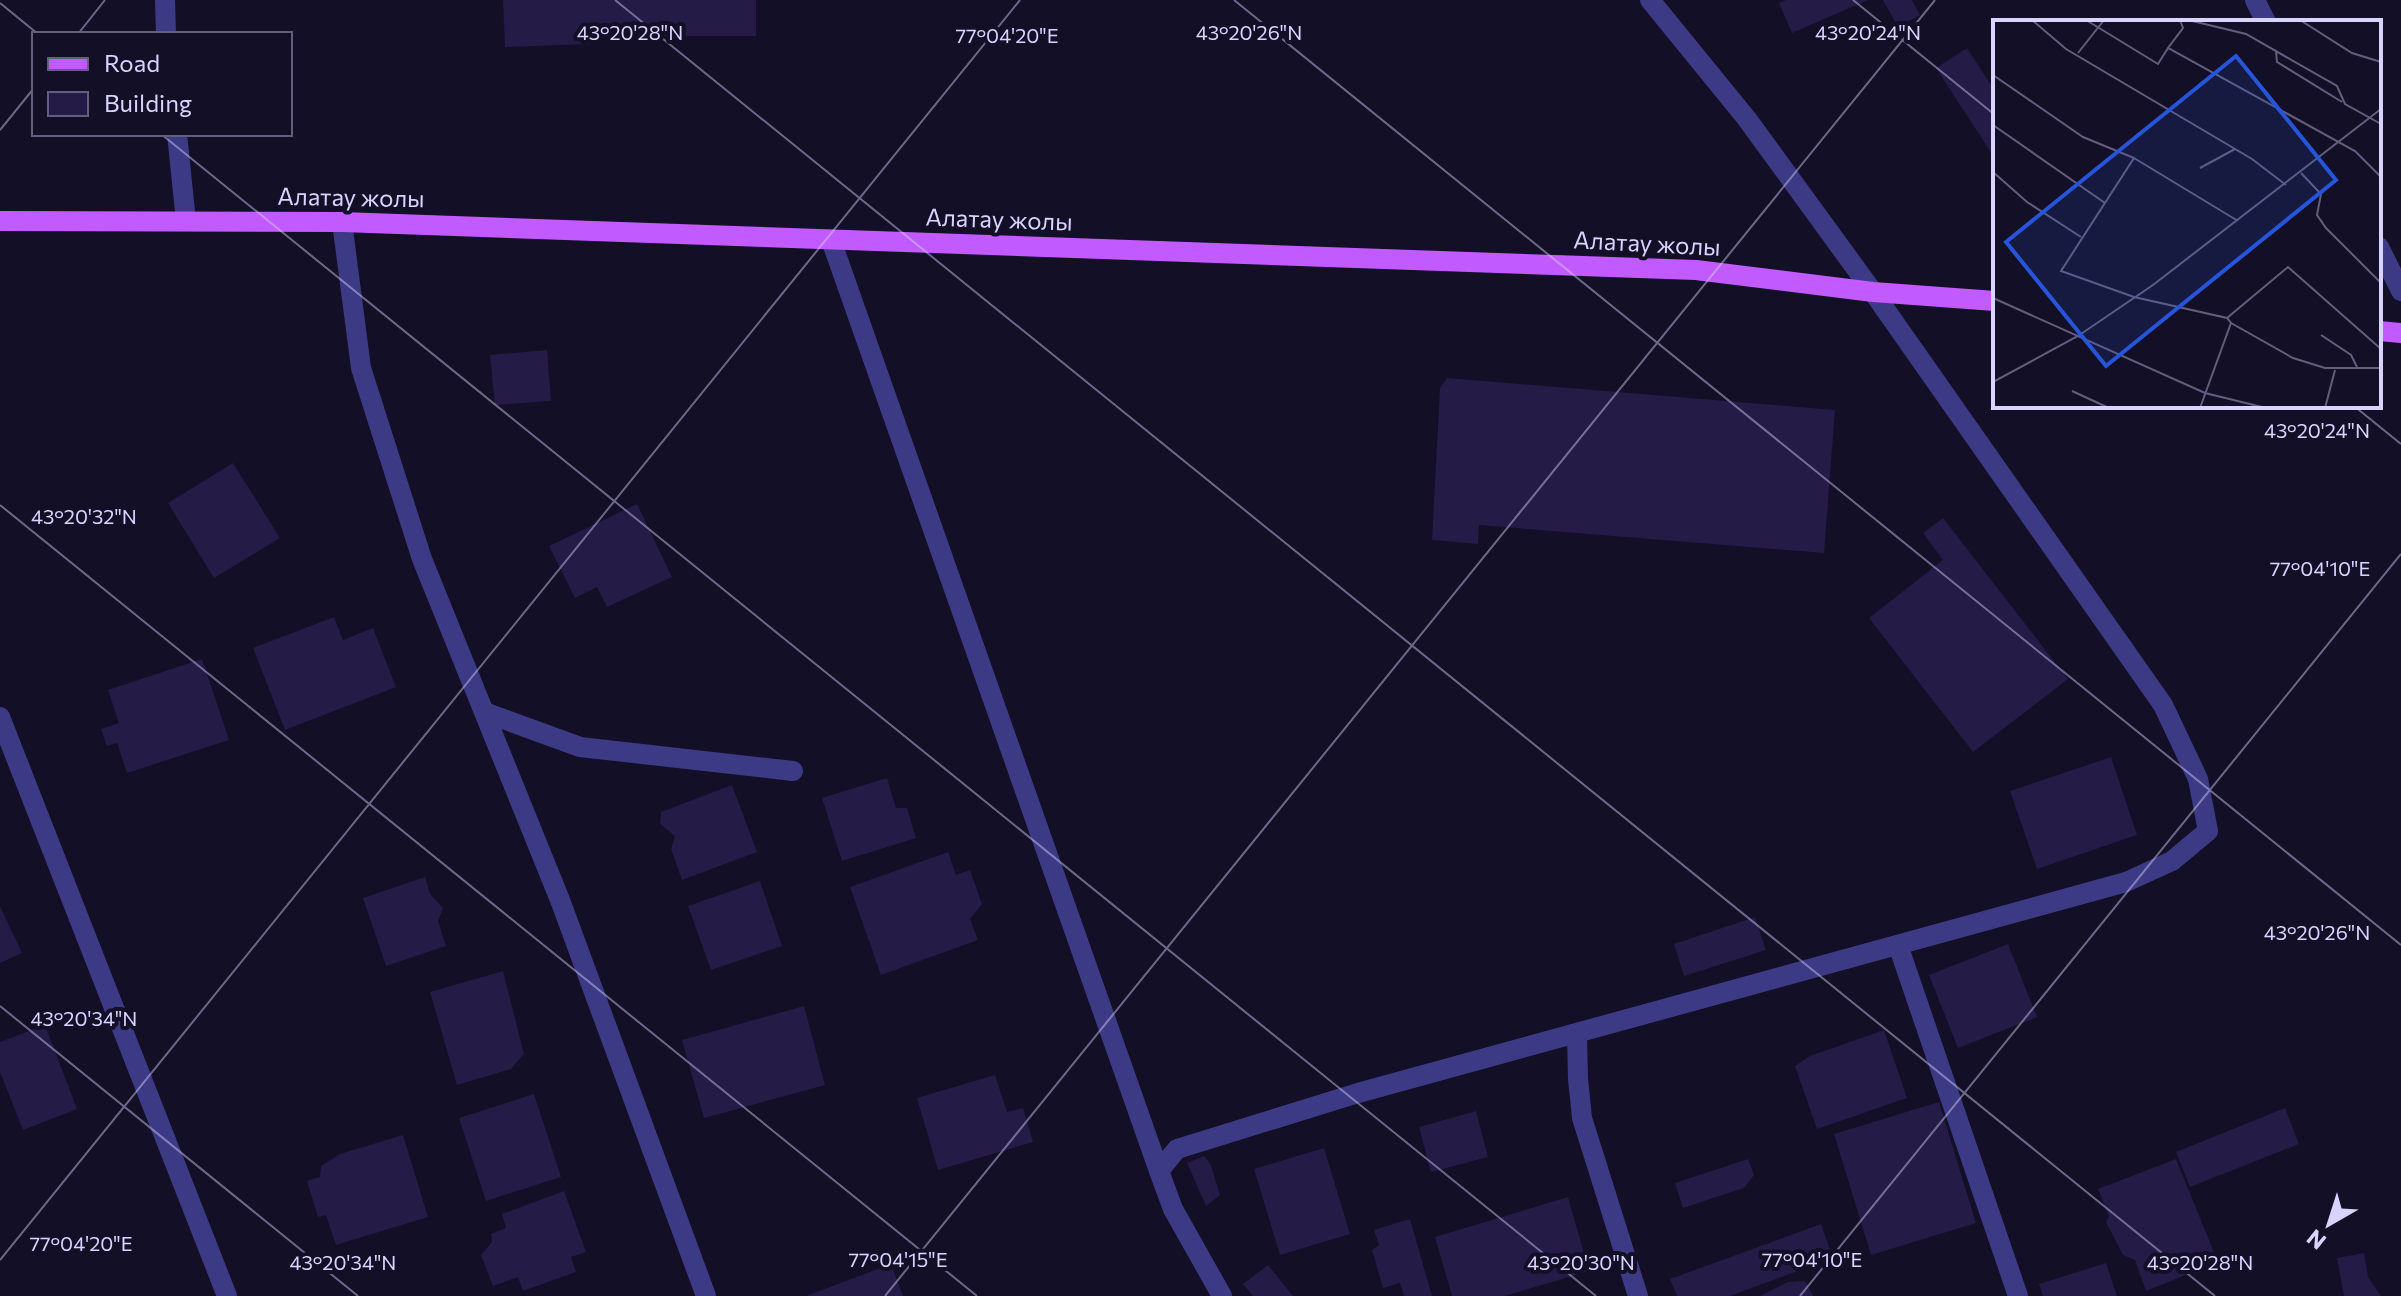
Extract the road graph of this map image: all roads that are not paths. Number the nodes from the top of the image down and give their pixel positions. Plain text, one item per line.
1 (165, 0) edge
2 (1650, 0) edge
3 (2255, 0) edge
4 (2265, 20) edge
5 (166, 32) edge
6 (177, 136) edge
7 (0, 221) edge
8 (186, 221) junction
9 (342, 222) junction
10 (831, 240) junction
11 (2381, 251) edge
12 (2401, 291) edge
13 (1873, 292) junction
14 (1993, 301) edge
15 (2381, 331) edge
16 (2401, 333) edge
17 (484, 712) junction
18 (0, 717) edge
19 (793, 771) dead end
20 (1898, 945) junction
21 (1577, 1034) junction
22 (1159, 1171) junction
23 (227, 1296) edge
24 (706, 1296) edge
25 (1222, 1296) edge
26 (1638, 1296) edge
27 (2018, 1296) edge

1 - 5 street
2 - 13 street
3 - 4 street
6 - 8 street
7 - 8 main road, Алатау жолы
8 - 9 main road, Алатау жолы
9 - 10 main road, Алатау жолы
9 - 17 street
10 - 13 main road, Алатау жолы
10 - 22 street
11 - 12 street
13 - 14 main road, Алатау жолы
13 - 20 street
15 - 16 main road
17 - 19 street
17 - 24 street
18 - 23 street
20 - 21 street
20 - 27 street
21 - 22 street
21 - 26 street
22 - 25 street

